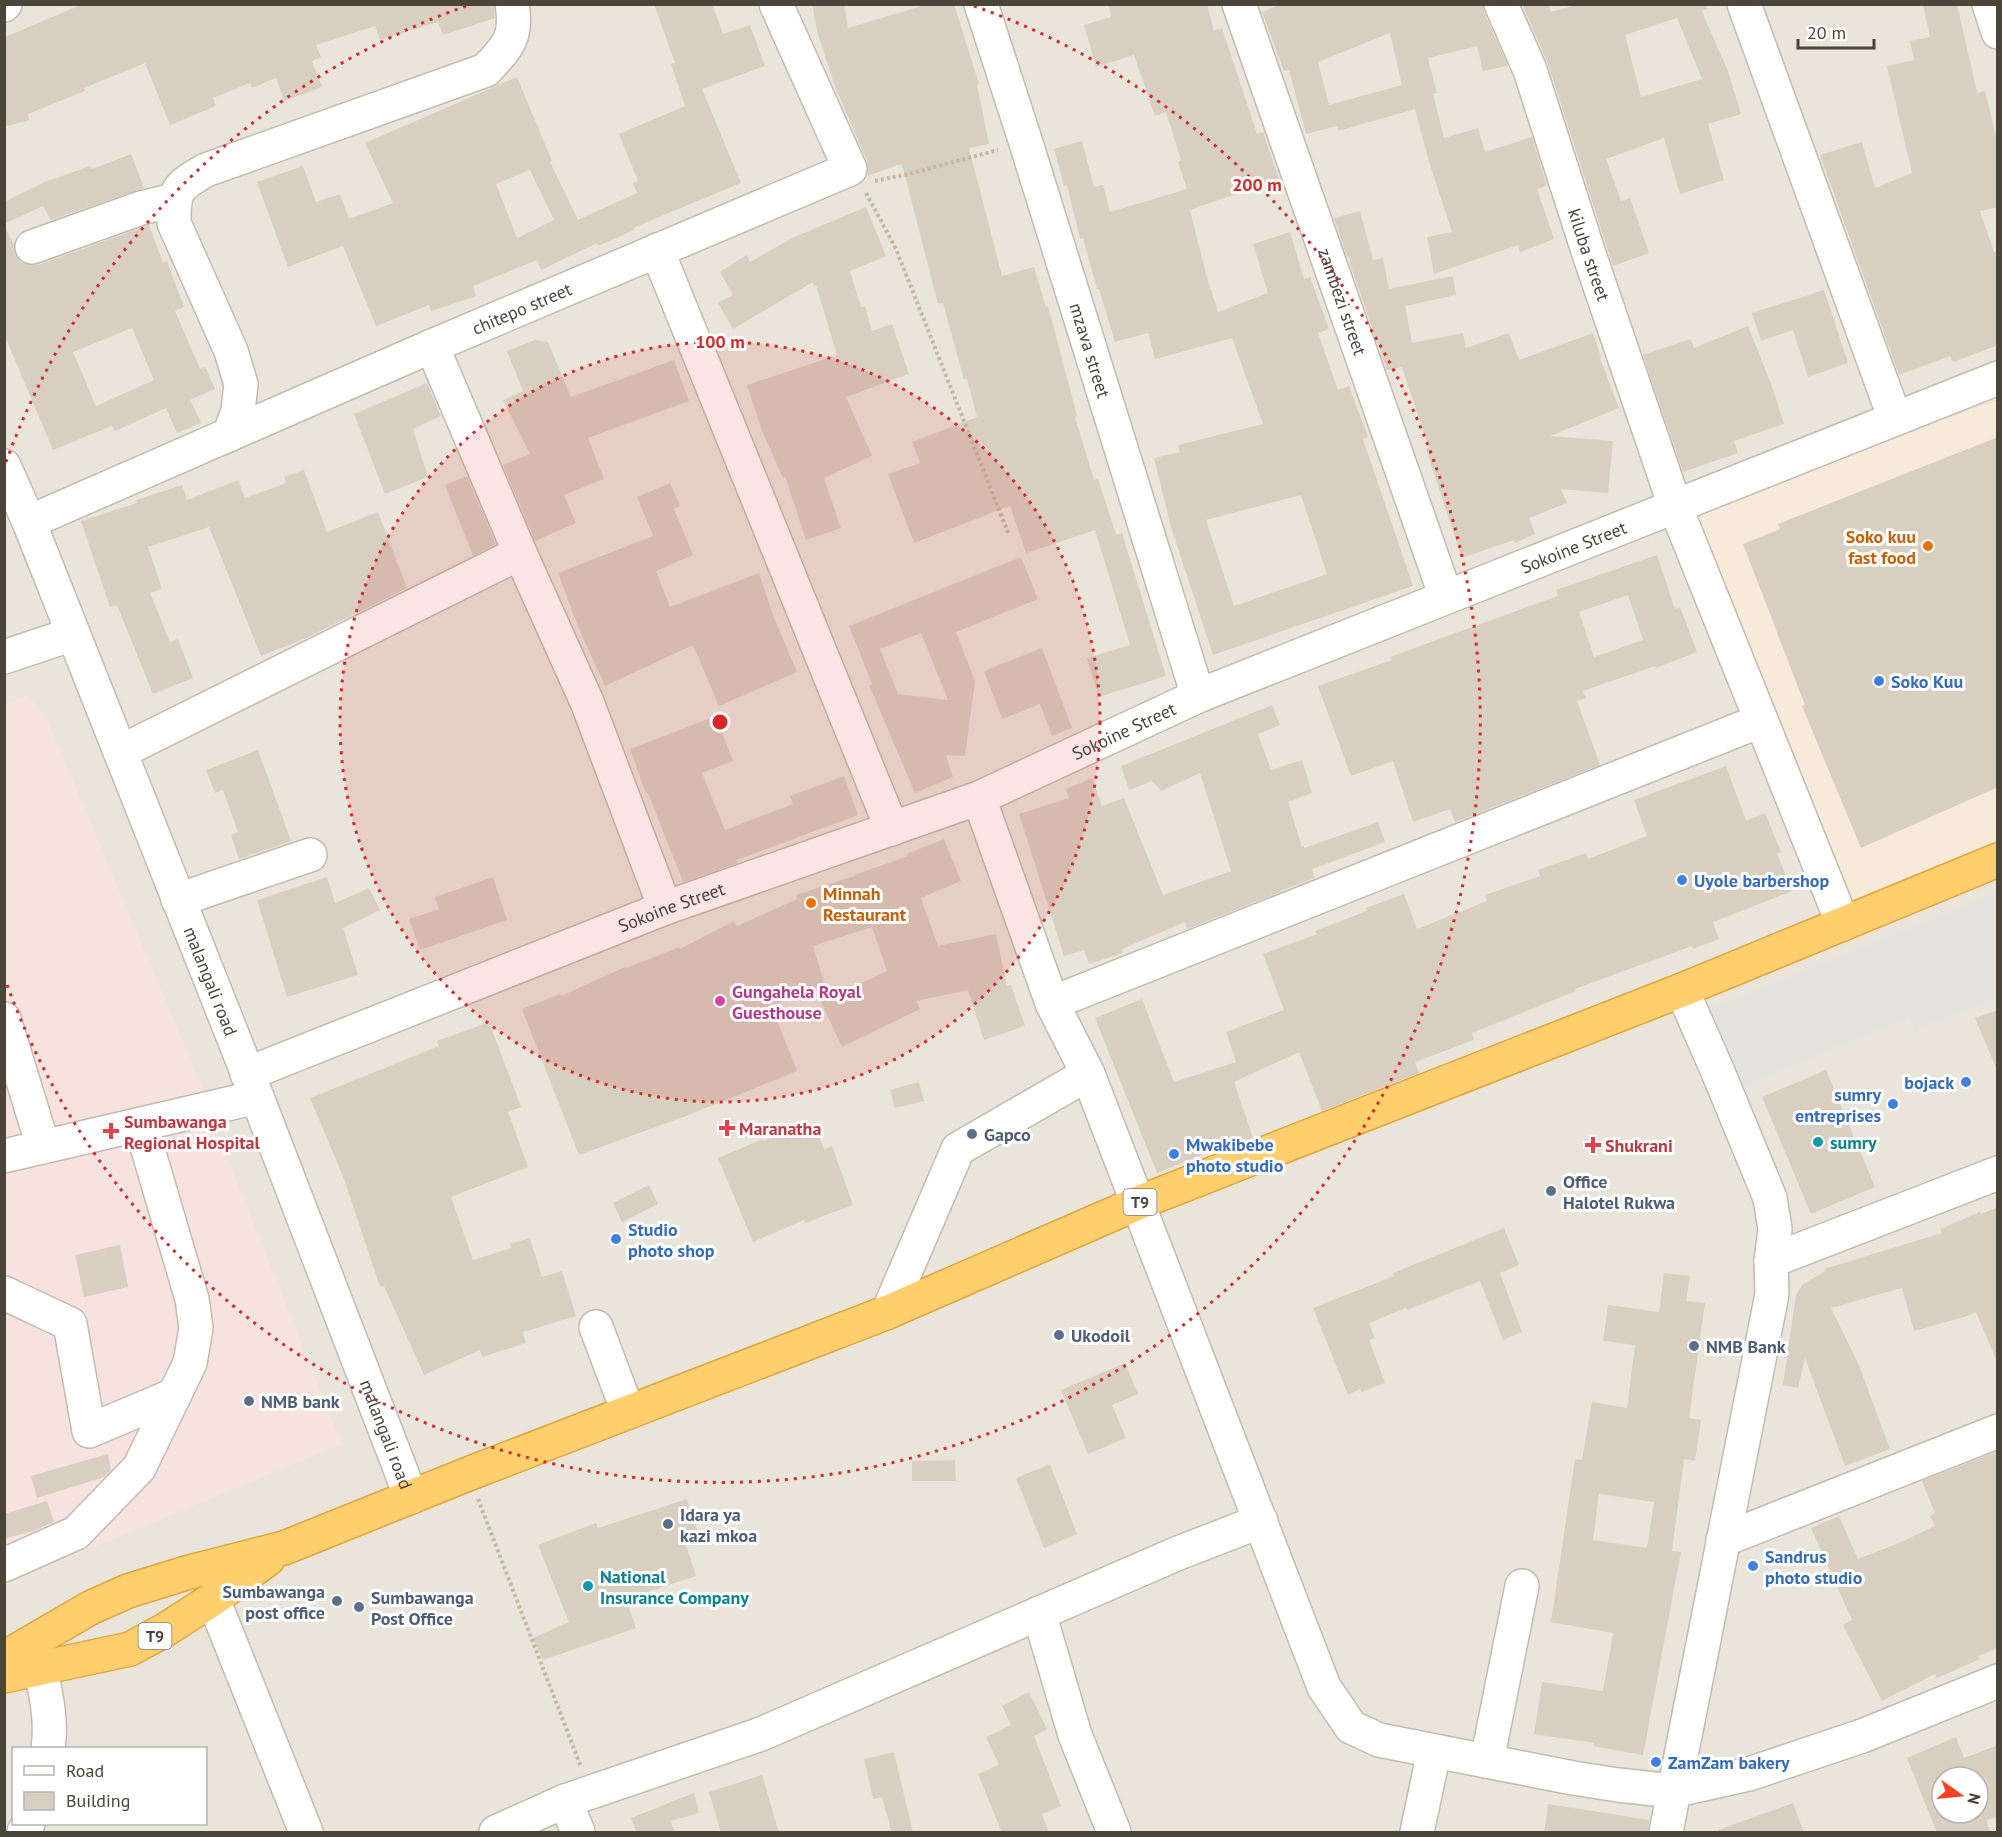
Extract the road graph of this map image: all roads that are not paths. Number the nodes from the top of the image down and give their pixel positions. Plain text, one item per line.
1 (512, 4) edge
2 (776, 4) edge
3 (981, 4) edge
4 (1239, 4) edge
5 (1501, 4) edge
6 (1744, 4) edge
7 (1989, 4) edge
8 (1998, 32) edge
9 (174, 200) junction
10 (32, 247) dead end
11 (657, 250) junction
12 (432, 346) junction
13 (1998, 378) edge
14 (1895, 418) junction
15 (229, 435) junction
16 (4, 466) edge
17 (1676, 506) junction
18 (28, 522) junction
19 (520, 552) junction
20 (1446, 597) junction
21 (73, 634) junction
22 (4, 657) edge
23 (1198, 696) junction
24 (1760, 721) junction
25 (120, 753) junction
26 (979, 798) junction
27 (892, 829) junction
28 (309, 855) dead end
29 (1998, 860) edge
30 (178, 900) junction
31 (665, 908) junction
32 (1843, 924) junction
33 (1682, 990) junction
34 (1052, 1003) junction
35 (4, 1019) edge
36 (1088, 1074) junction
37 (252, 1086) junction
38 (141, 1126) junction
39 (43, 1146) junction
40 (4, 1156) edge
41 (1998, 1173) edge
42 (1138, 1203) junction
43 (1771, 1261) junction
44 (4, 1293) edge
45 (888, 1312) junction
46 (596, 1327) dead end
47 (174, 1395) junction
48 (628, 1412) junction
49 (1998, 1431) edge
50 (411, 1497) junction
51 (1262, 1521) junction
52 (1723, 1540) junction
53 (284, 1548) junction
54 (4, 1565) edge
55 (143, 1586) junction
56 (1522, 1586) dead end
57 (213, 1599) junction
58 (98, 1604) junction
59 (1038, 1613) junction
60 (165, 1630) junction
61 (120, 1651) junction
62 (4, 1658) edge
63 (40, 1669) junction
64 (4, 1676) edge
65 (1998, 1681) edge
66 (48, 1747) edge
67 (1434, 1752) junction
68 (1487, 1761) junction
69 (1673, 1791) junction
70 (578, 1797) junction
71 (306, 1833) edge
72 (496, 1833) edge
73 (578, 1833) edge
74 (1114, 1833) edge
75 (1417, 1833) edge
76 (1666, 1833) edge

1 - 9 street
2 - 11 street, chitepo street
3 - 23 street, mzava street
4 - 20 street, zambezi street
5 - 17 street, kiluba street
6 - 14 street
7 - 8 street
9 - 10 street
9 - 15 street
11 - 12 street, chitepo street
11 - 27 street
12 - 15 street, chitepo street
12 - 19 street
13 - 14 street, Sokoine Street
14 - 17 street, Sokoine Street
15 - 18 street, chitepo street
16 - 18 street, malangali road
17 - 20 street, Sokoine Street
17 - 24 street, kiluba street
18 - 21 street, malangali road
19 - 25 street
19 - 31 street
20 - 23 street, Sokoine Street
21 - 22 street
21 - 25 street, malangali road
23 - 26 street, Sokoine Street
24 - 32 street, kiluba street
24 - 34 street
25 - 30 street, malangali road
26 - 27 street, Sokoine Street
26 - 34 street
27 - 31 street, Sokoine Street
28 - 30 street
29 - 32 highway, T9
30 - 37 street, malangali road
31 - 37 street, Sokoine Street
32 - 33 highway, T9
33 - 42 highway, T9
33 - 43 street
34 - 36 street
35 - 39 street
36 - 42 street
36 - 45 street
37 - 38 street, Sokoine Street
37 - 50 street, malangali road
38 - 39 street, Sokoine Street
38 - 47 street
39 - 40 street, Sokoine Street
41 - 43 street
42 - 45 highway, T9
42 - 51 street
43 - 52 street
44 - 47 street
45 - 48 highway, T9
46 - 48 street
47 - 54 street
48 - 50 highway, T9
49 - 52 street
50 - 53 highway, T9
51 - 59 street
51 - 67 street
52 - 69 street
53 - 55 highway, T9
53 - 57 highway, T9
55 - 58 highway, T9
55 - 60 highway
56 - 68 street
57 - 60 highway, T9
57 - 71 street
58 - 61 highway
58 - 62 highway, T9
59 - 70 street
59 - 74 street
60 - 61 highway, T9
61 - 63 highway, T9
63 - 64 highway, T9
63 - 66 street
65 - 69 street
67 - 68 street
67 - 75 street
68 - 69 street
69 - 76 street
70 - 72 street
70 - 73 street

